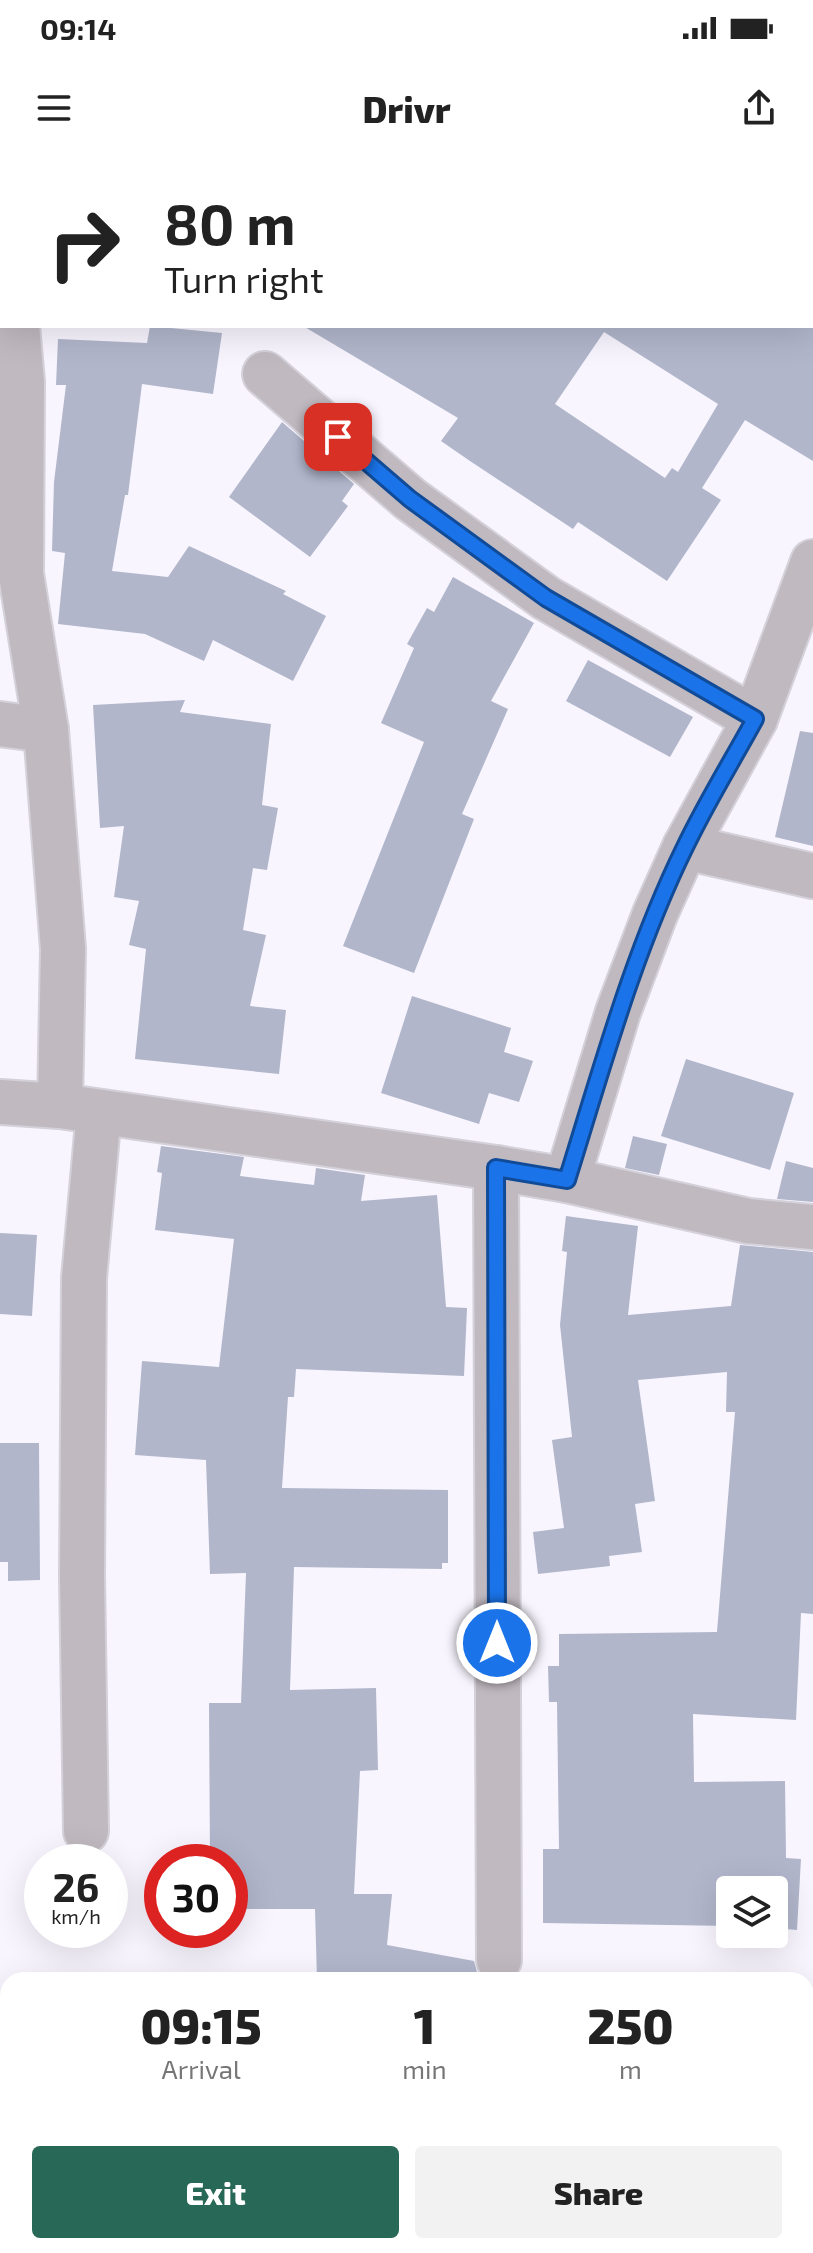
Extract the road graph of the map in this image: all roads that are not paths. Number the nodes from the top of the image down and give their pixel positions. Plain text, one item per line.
1 (17, 328) edge
2 (265, 374) dead end
3 (813, 562) edge
4 (755, 719) junction
5 (0, 724) edge
6 (46, 730) junction
7 (685, 847) junction
8 (813, 876) edge
9 (0, 1102) edge
10 (79, 1109) junction
11 (496, 1168) junction
12 (567, 1180) junction
13 (813, 1227) edge
14 (86, 1831) dead end
15 (499, 1960) dead end

1 - 6 street
2 - 4 street
3 - 4 street
4 - 7 street
5 - 6 street
6 - 10 street
7 - 8 street
7 - 12 street
9 - 10 street
10 - 11 street
10 - 14 street
11 - 12 street
11 - 15 street
12 - 13 street

